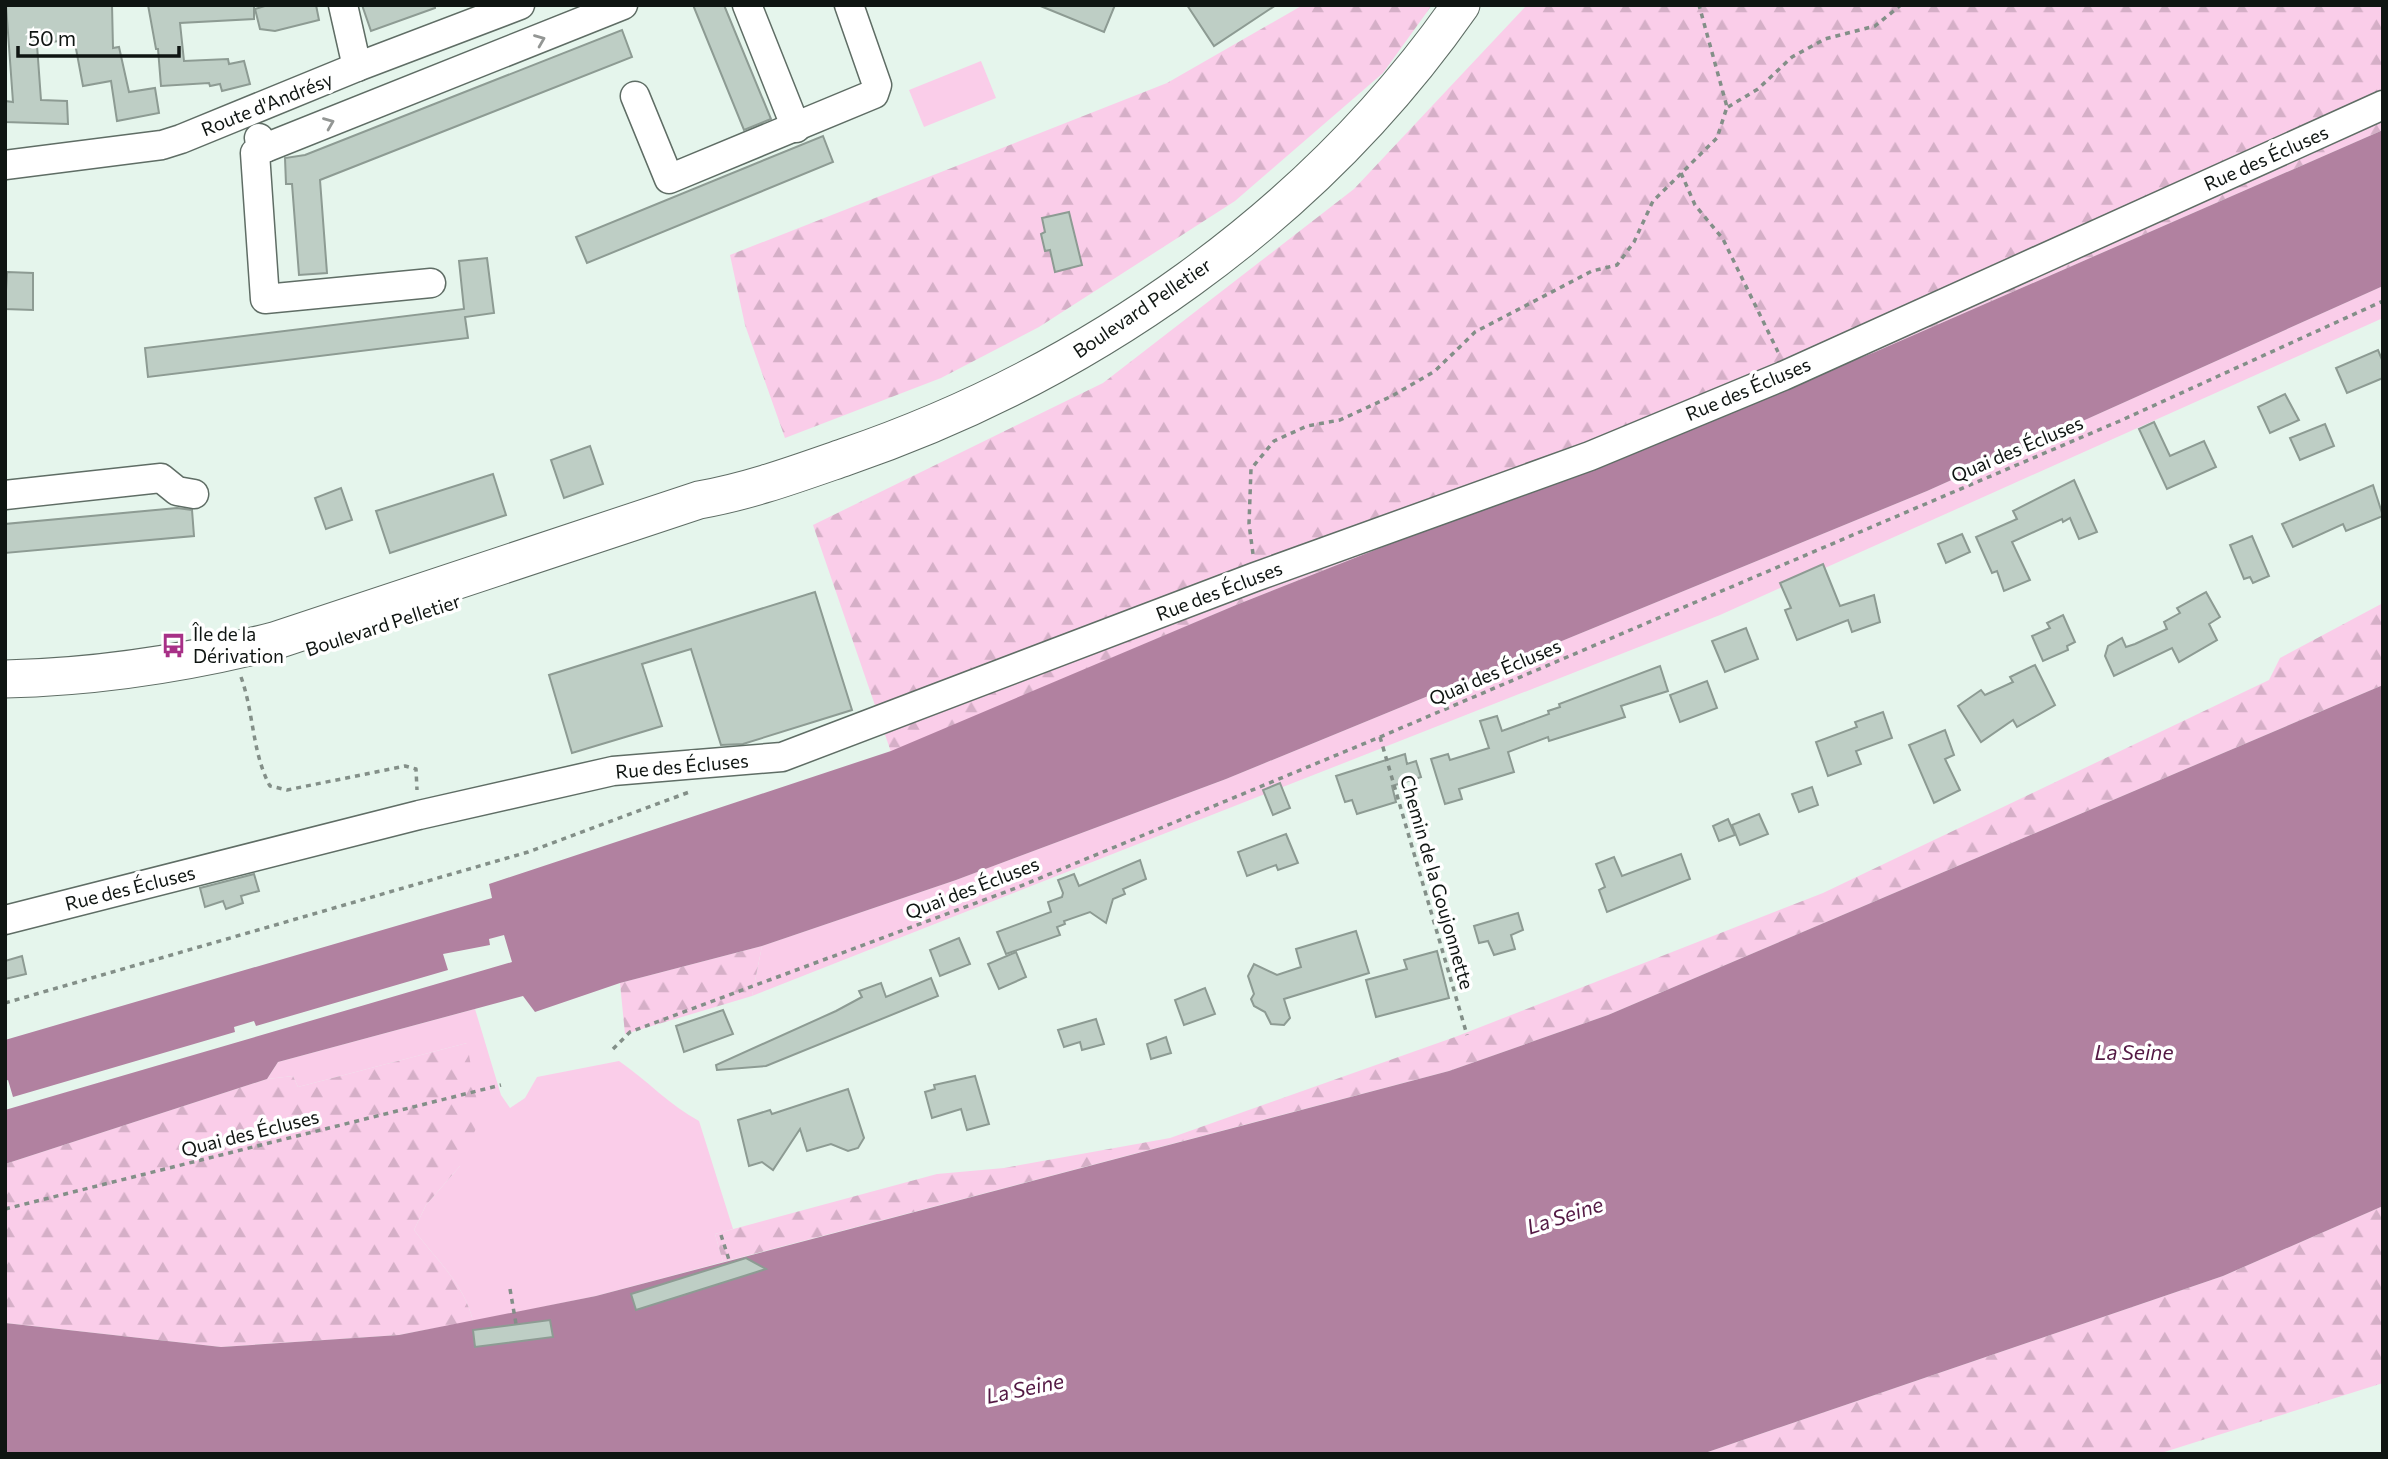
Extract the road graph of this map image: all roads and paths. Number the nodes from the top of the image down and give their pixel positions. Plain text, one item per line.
1 (343, 5) edge
2 (520, 5) edge
3 (624, 5) edge
4 (747, 5) edge
5 (849, 5) edge
6 (1461, 5) edge
7 (1699, 5) edge
8 (1900, 5) edge
9 (357, 67) junction
10 (635, 96) dead end
11 (2383, 105) edge
12 (1727, 107) junction
13 (250, 112) junction
14 (796, 128) junction
15 (265, 148) junction
16 (5, 165) edge
17 (1681, 173) junction
18 (431, 283) dead end
19 (2383, 301) edge
20 (1792, 372) junction
21 (742, 493) junction
22 (194, 494) dead end
23 (5, 495) edge
24 (1255, 577) junction
25 (237, 665) junction
26 (5, 679) edge
27 (5, 691) edge
28 (1380, 737) junction
29 (693, 790) dead end
30 (419, 814) junction
31 (5, 920) edge
32 (5, 1003) edge
33 (1467, 1035) dead end
34 (613, 1049) dead end
35 (501, 1085) dead end
36 (5, 1209) edge
37 (721, 1235) dead end
38 (730, 1263) dead end
39 (510, 1289) dead end
40 (516, 1324) dead end

1 - 9 street
2 - 9 street, Route d'Andrésy
15 -> 3 street
4 - 14 street
5 - 14 street
6 - 21 main road, Boulevard Pelletier
7 - 12 path
8 - 12 path
9 - 13 street, Route d'Andrésy
10 - 14 street
11 - 20 street, Rue des Écluses
12 - 17 path
13 - 15 street
13 - 16 street, Route d'Andrésy
15 - 18 street
17 - 20 path
17 - 24 path
19 - 28 path, Quai des Écluses
20 - 24 street, Rue des Écluses
21 - 25 main road, Boulevard Pelletier
21 - 26 main road, Boulevard Pelletier
22 - 23 street
24 - 30 street, Rue des Écluses
25 - 27 main road, Boulevard Pelletier
25 - 30 path
28 - 33 path, Chemin de la Goujonnette
28 - 34 path, Quai des Écluses
29 - 32 path
30 - 31 street, Rue des Écluses
35 - 36 path, Quai des Écluses
37 - 38 path
39 - 40 path

